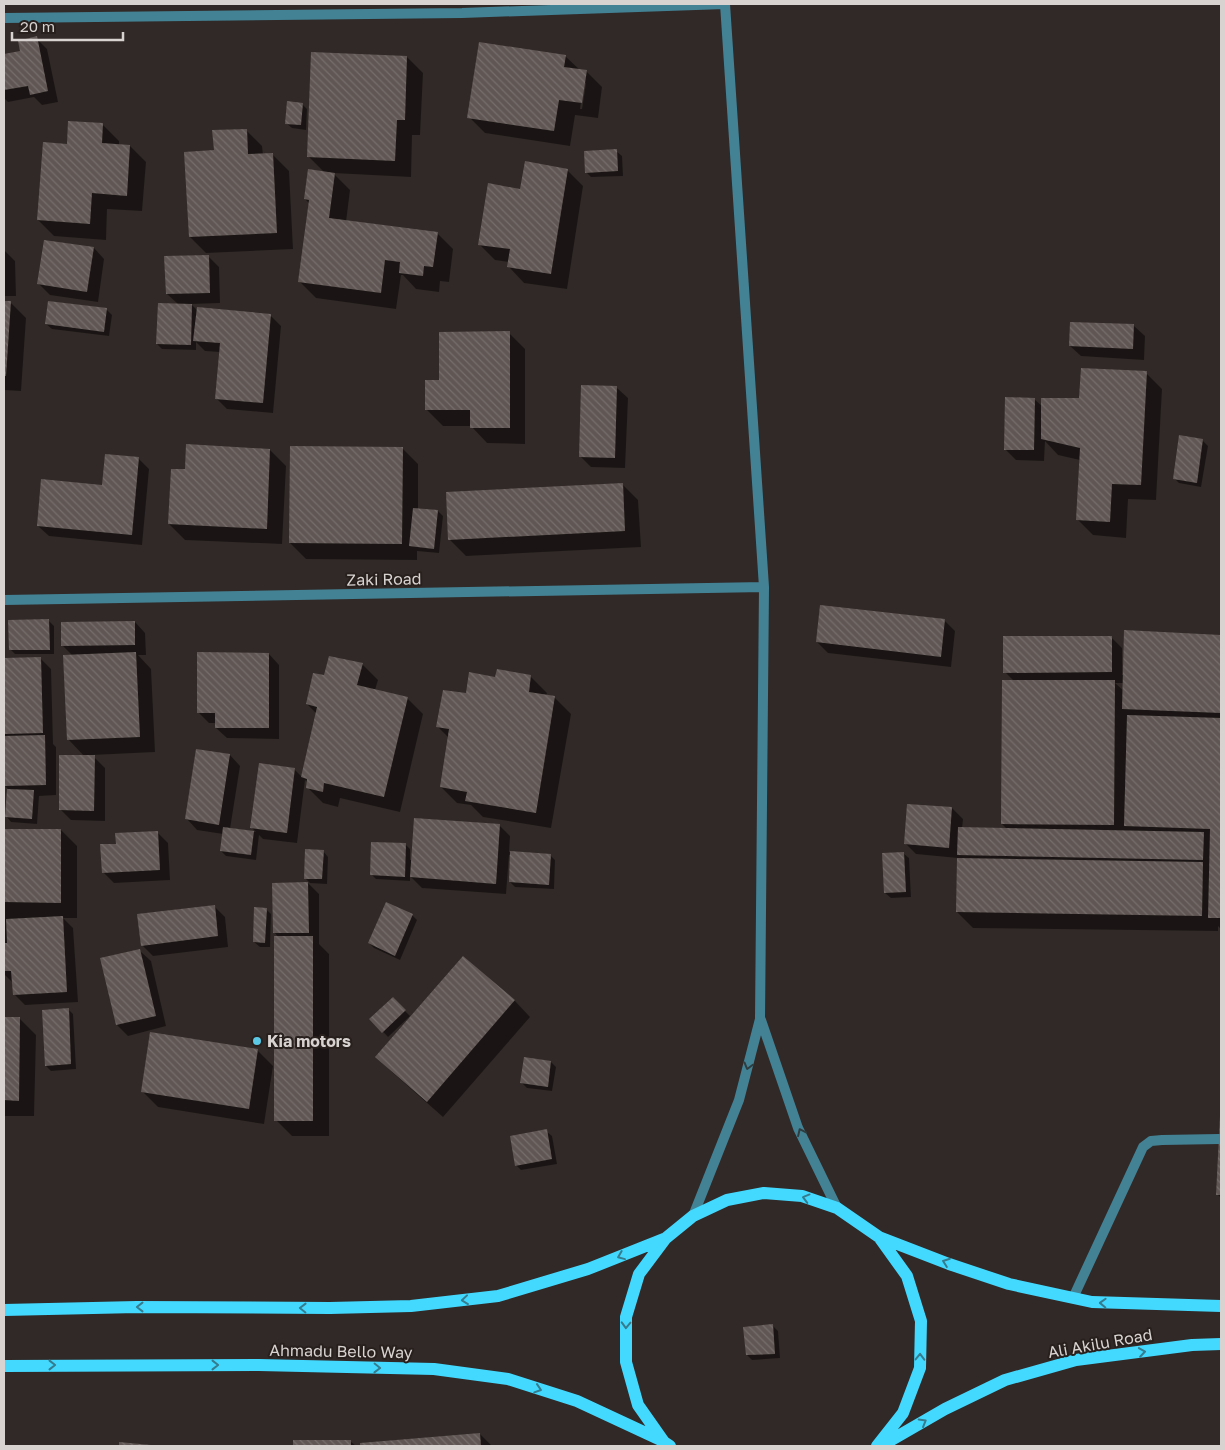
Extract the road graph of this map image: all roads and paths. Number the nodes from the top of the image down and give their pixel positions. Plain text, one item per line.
1 (724, 4) edge
2 (4, 18) edge
3 (764, 587) junction
4 (4, 600) edge
5 (760, 1019) junction
6 (1218, 1139) dead end
7 (837, 1208) junction
8 (693, 1216) junction
9 (879, 1237) junction
10 (666, 1238) junction
11 (1073, 1298) junction
12 (1221, 1306) edge
13 (4, 1310) edge
14 (1221, 1344) edge
15 (4, 1366) edge
16 (667, 1444) edge
17 (877, 1446) edge
18 (881, 1446) edge

1 - 2 street
1 - 3 street
3 - 4 street, Zaki Road
3 - 5 street
7 -> 5 street
5 -> 8 street
6 - 11 street
7 -> 8 main road
7 - 9 main road
8 - 10 main road
11 -> 9 main road, Ali Akilu Road
17 -> 9 main road
10 -> 13 main road
10 -> 16 main road
12 -> 11 main road, Ali Akilu Road
18 -> 14 main road, Ali Akilu Road
15 -> 16 main road, Ahmadu Bello Way

